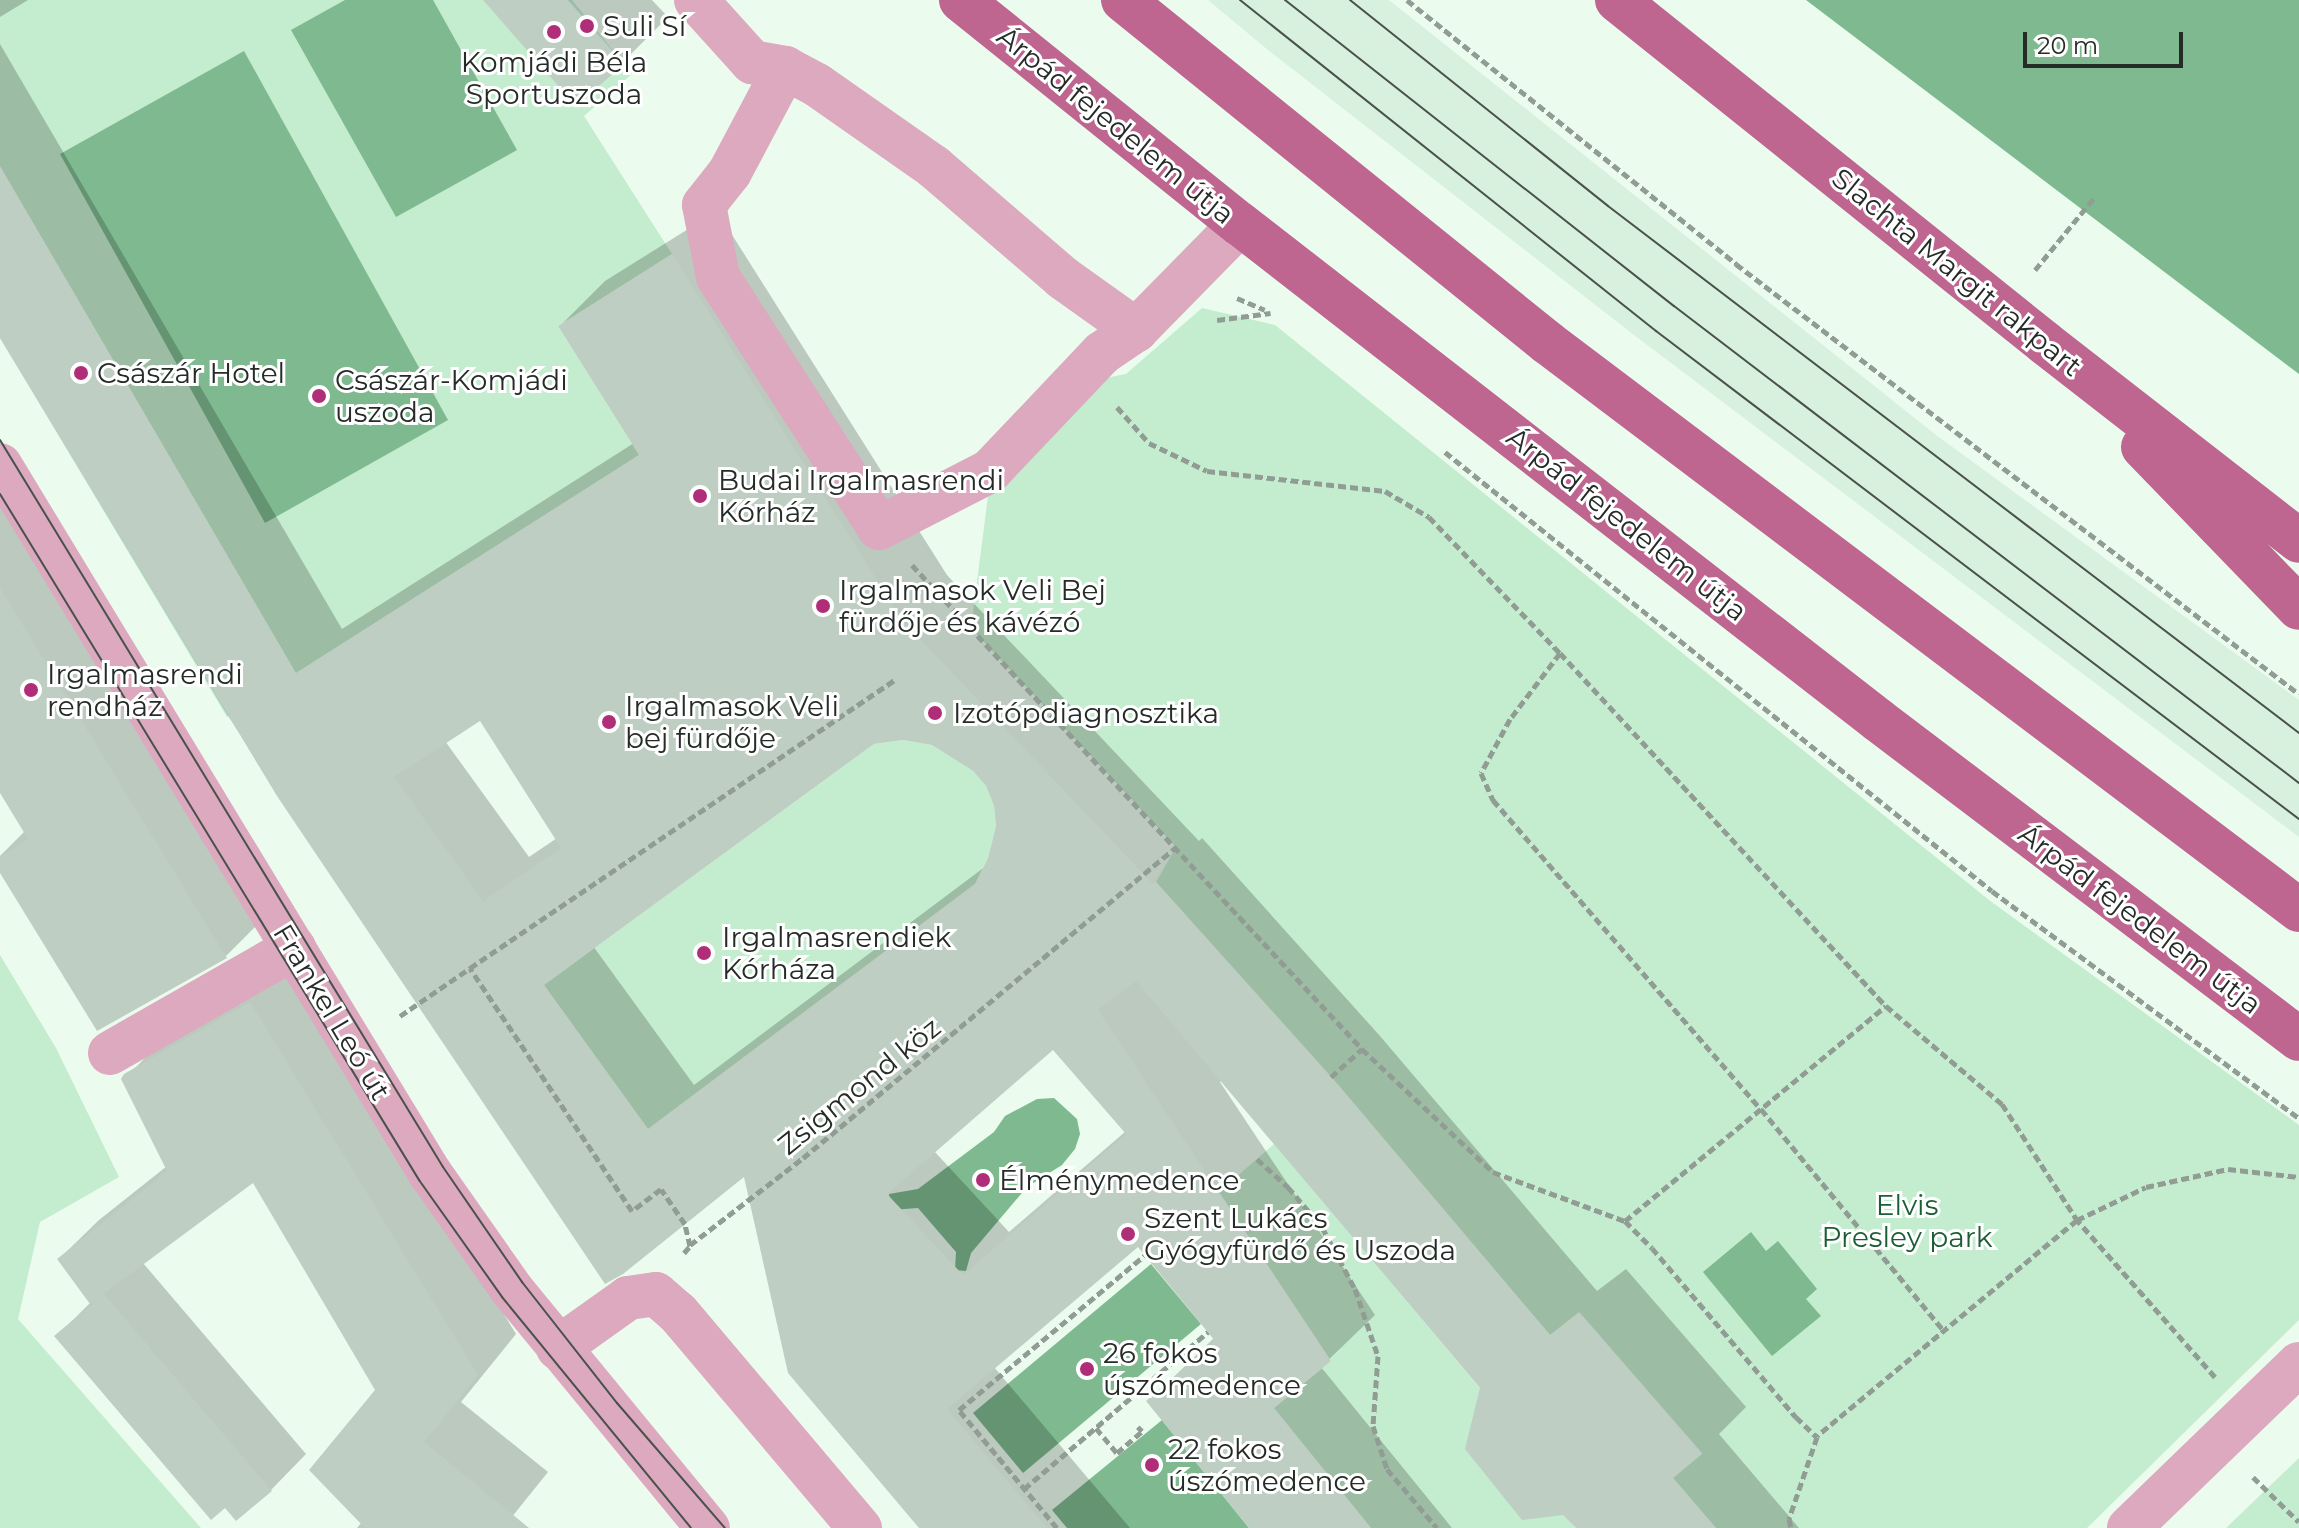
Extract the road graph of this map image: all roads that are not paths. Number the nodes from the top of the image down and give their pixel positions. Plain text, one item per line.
1 (696, 0) edge
2 (961, 0) edge
3 (1123, 0) edge
4 (1617, 0) edge
5 (785, 68) junction
6 (1240, 224) junction
7 (1119, 341) junction
8 (2045, 343) junction
9 (0, 465) edge
10 (2299, 541) edge
11 (2299, 608) edge
12 (2299, 910) edge
13 (294, 948) junction
14 (2299, 1039) edge
15 (110, 1053) dead end
16 (558, 1348) junction
17 (2299, 1364) edge
18 (708, 1528) edge
19 (860, 1528) edge
20 (2129, 1528) edge

1 - 5 street
2 - 6 main road, Árpád fejedelem útja
3 - 12 main road
4 - 8 main road, Slachta Margit rakpart
5 - 7 street
5 - 7 street
6 - 7 street
6 - 14 main road, Árpád fejedelem útja
8 - 10 main road, Slachta Margit rakpart
8 - 11 main road
9 - 13 street, Frankel Leó út
13 - 15 street
13 - 16 street, Frankel Leó út
16 - 18 street, Frankel Leó út
16 - 19 street
17 - 20 street

